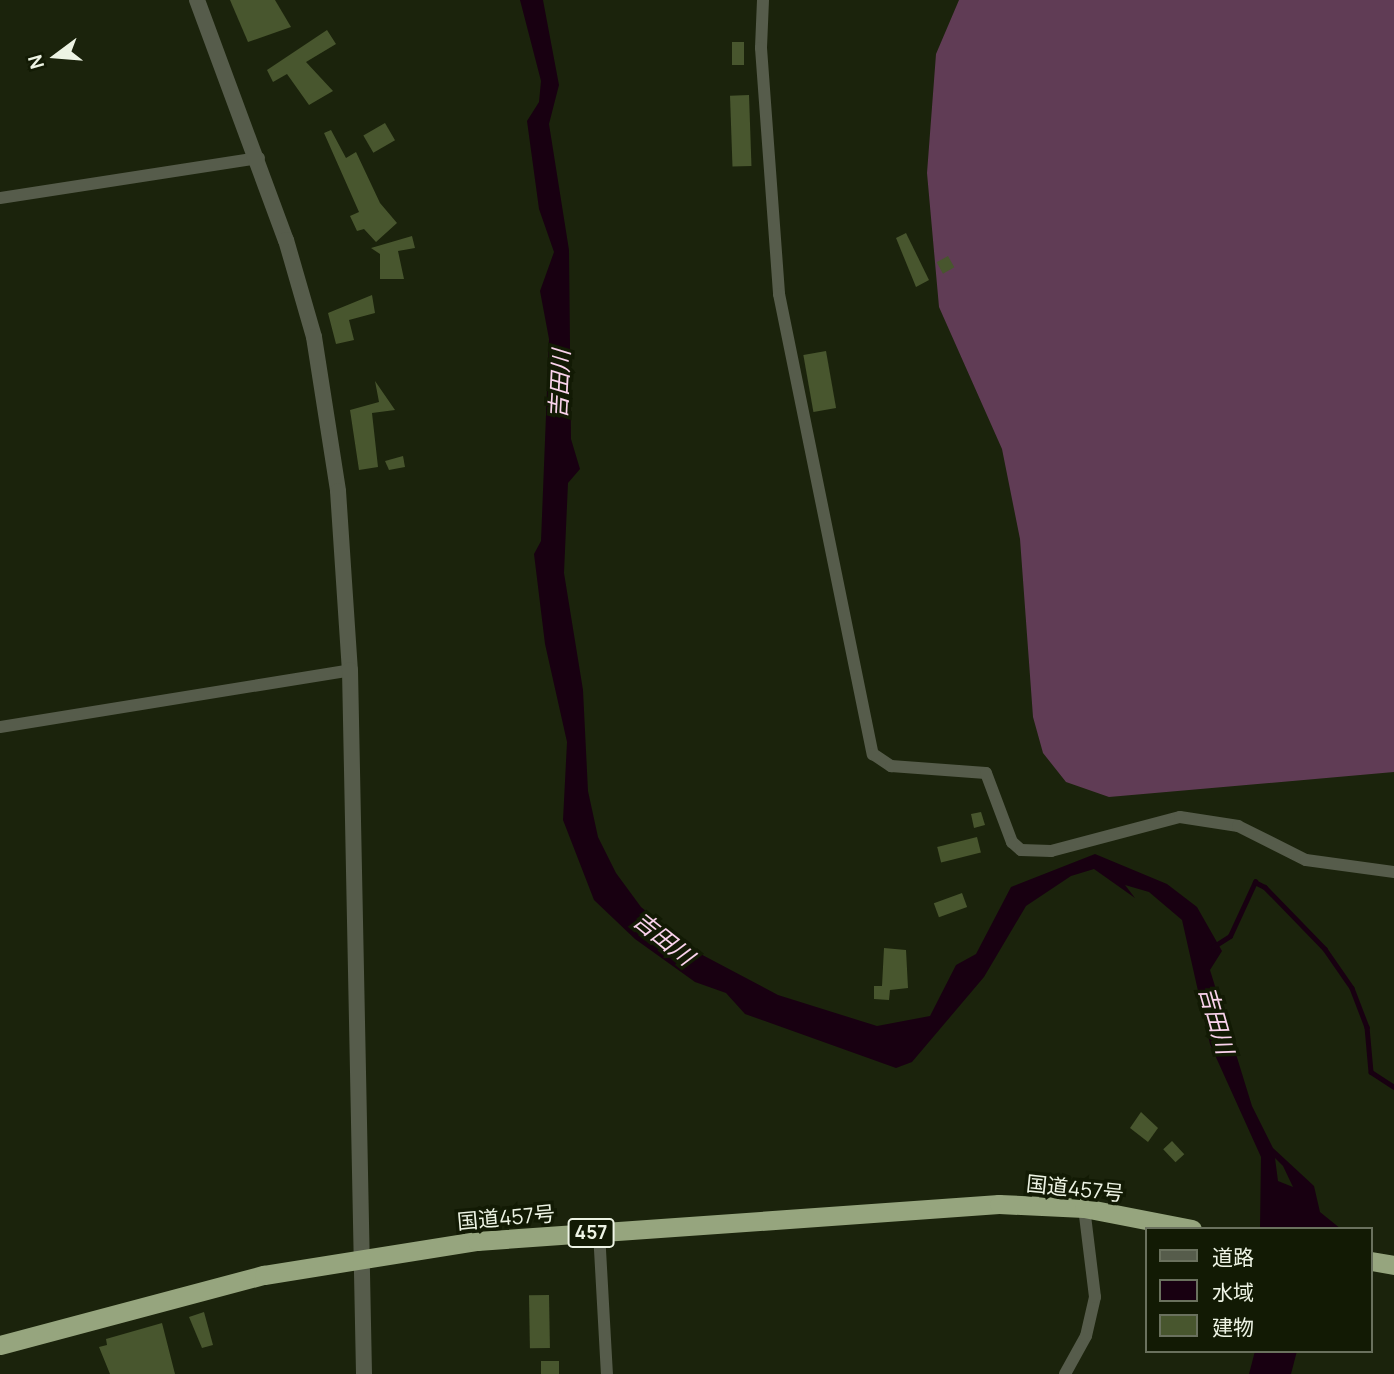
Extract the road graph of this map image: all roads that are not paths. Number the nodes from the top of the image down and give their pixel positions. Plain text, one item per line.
1 (197, 0) edge
2 (763, 0) edge
3 (259, 158) junction
4 (0, 198) edge
5 (350, 670) junction
6 (0, 727) edge
7 (1394, 872) edge
8 (1084, 1208) junction
9 (1182, 1227) edge
10 (599, 1232) junction
11 (364, 1256) junction
12 (1373, 1261) edge
13 (1394, 1265) edge
14 (0, 1345) edge
15 (364, 1374) edge
16 (607, 1374) edge
17 (1065, 1374) edge

1 - 3 street
2 - 7 street
3 - 4 street
3 - 5 street
5 - 6 street
5 - 11 street
8 - 9 highway, 国道457号 / 457
8 - 10 highway, 国道457号 / 457
8 - 17 street
10 - 11 highway, 国道457号 / 457
10 - 16 street
11 - 14 highway, 国道457号 / 457
11 - 15 street
12 - 13 highway

